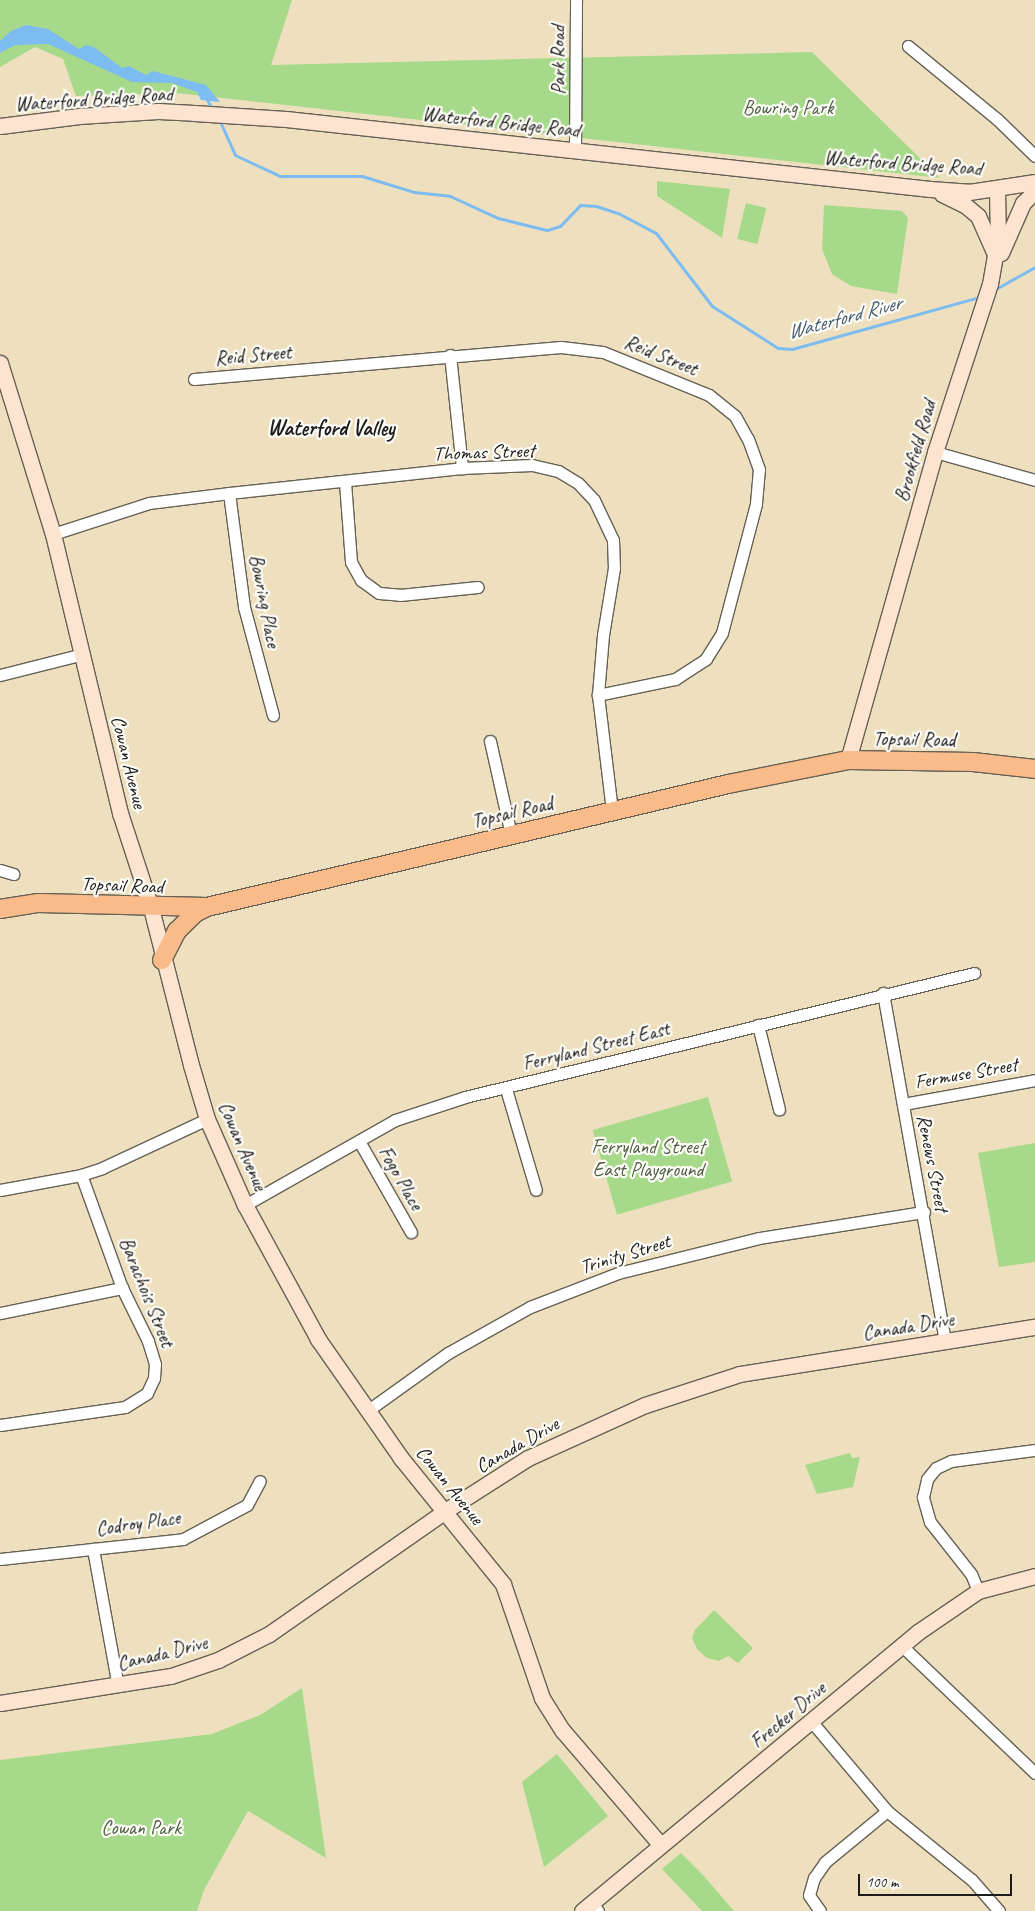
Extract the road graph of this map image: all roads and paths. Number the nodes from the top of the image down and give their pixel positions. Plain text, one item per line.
1 (576, 0) edge
2 (908, 46) dead end
3 (0, 126) edge
4 (575, 150) junction
5 (1035, 156) edge
6 (1035, 182) edge
7 (930, 189) junction
8 (997, 189) junction
9 (1035, 191) edge
10 (995, 263) junction
11 (450, 355) junction
12 (0, 363) edge
13 (194, 379) dead end
14 (935, 452) junction
15 (462, 468) junction
16 (1035, 480) edge
17 (345, 482) junction
18 (229, 493) junction
19 (53, 534) junction
20 (478, 587) dead end
21 (83, 654) junction
22 (0, 675) edge
23 (598, 694) junction
24 (273, 715) dead end
25 (490, 741) dead end
26 (848, 760) junction
27 (1035, 769) edge
28 (612, 811) junction
29 (511, 835) junction
30 (0, 870) edge
31 (13, 874) dead end
32 (207, 907) junction
33 (151, 908) junction
34 (0, 909) edge
35 (162, 960) junction
36 (974, 973) dead end
37 (883, 993) junction
38 (758, 1025) junction
39 (1035, 1080) edge
40 (506, 1089) junction
41 (903, 1104) junction
42 (779, 1109) dead end
43 (207, 1119) junction
44 (359, 1141) junction
45 (81, 1175) junction
46 (0, 1190) edge
47 (536, 1190) dead end
48 (245, 1205) junction
49 (924, 1212) junction
50 (411, 1232) dead end
51 (122, 1288) junction
52 (0, 1313) edge
53 (1035, 1327) edge
54 (945, 1340) junction
55 (367, 1411) junction
56 (0, 1425) edge
57 (1035, 1450) edge
58 (260, 1481) dead end
59 (445, 1511) junction
60 (93, 1548) junction
61 (0, 1559) edge
62 (1035, 1576) edge
63 (978, 1591) junction
64 (902, 1646) junction
65 (118, 1686) junction
66 (0, 1703) edge
67 (812, 1722) junction
68 (1035, 1773) edge
69 (887, 1811) junction
70 (660, 1844) junction
71 (591, 1908) edge
72 (820, 1911) edge
73 (999, 1911) edge

1 - 4 street, Park Road
2 - 5 street
3 - 4 street, Waterford Bridge Road
4 - 7 street, Waterford Bridge Road
6 - 8 street
7 - 8 street, Waterford Bridge Road
7 - 10 street
8 - 10 street, Brookfield Road
9 - 10 street
10 - 14 street, Brookfield Road
11 - 13 street, Reid Street
11 - 15 street
11 - 23 street, Reid Street
12 - 19 street, Cowan Avenue
14 - 16 street
14 - 26 street, Brookfield Road
15 - 17 street, Thomas Street
15 - 23 street, Thomas Street
17 - 18 street, Thomas Street
17 - 20 street
18 - 19 street, Thomas Street
18 - 24 street, Bowring Place
19 - 21 street, Cowan Avenue
21 - 22 street
21 - 33 street, Cowan Avenue
23 - 28 street, Thomas Street
25 - 29 street
26 - 27 main road, Topsail Road
26 - 28 main road, Topsail Road
28 - 29 main road, Topsail Road
29 - 32 main road, Topsail Road
30 - 31 street
32 - 33 main road, Topsail Road
32 - 35 main road
33 - 34 main road, Topsail Road
33 - 35 street, Cowan Avenue
35 - 43 street, Cowan Avenue
36 - 37 street, Ferryland Street East
37 - 38 street, Ferryland Street East
37 - 41 street, Renews Street
38 - 40 street, Ferryland Street East
38 - 42 street
39 - 41 street, Fermuse Street
40 - 44 street, Ferryland Street East
40 - 47 street
41 - 49 street, Renews Street
43 - 45 street
43 - 48 street, Cowan Avenue
44 - 48 street, Ferryland Street East
44 - 50 street, Fogo Place
45 - 46 street
45 - 51 street, Barachois Street
48 - 55 street, Cowan Avenue
49 - 54 street, Renews Street
49 - 55 street, Trinity Street
51 - 52 street
51 - 56 street, Barachois Street
53 - 54 street, Canada Drive
54 - 59 street, Canada Drive
55 - 59 street, Cowan Avenue
57 - 63 street
58 - 60 street, Codroy Place
59 - 65 street, Canada Drive
59 - 70 street, Cowan Avenue
60 - 61 street, Codroy Place
60 - 65 street
62 - 63 street, Frecker Drive
63 - 64 street, Frecker Drive
64 - 67 street, Frecker Drive
64 - 68 street
65 - 66 street, Canada Drive
67 - 69 street
67 - 70 street, Frecker Drive
69 - 72 street
69 - 73 street
70 - 71 street, Frecker Drive

